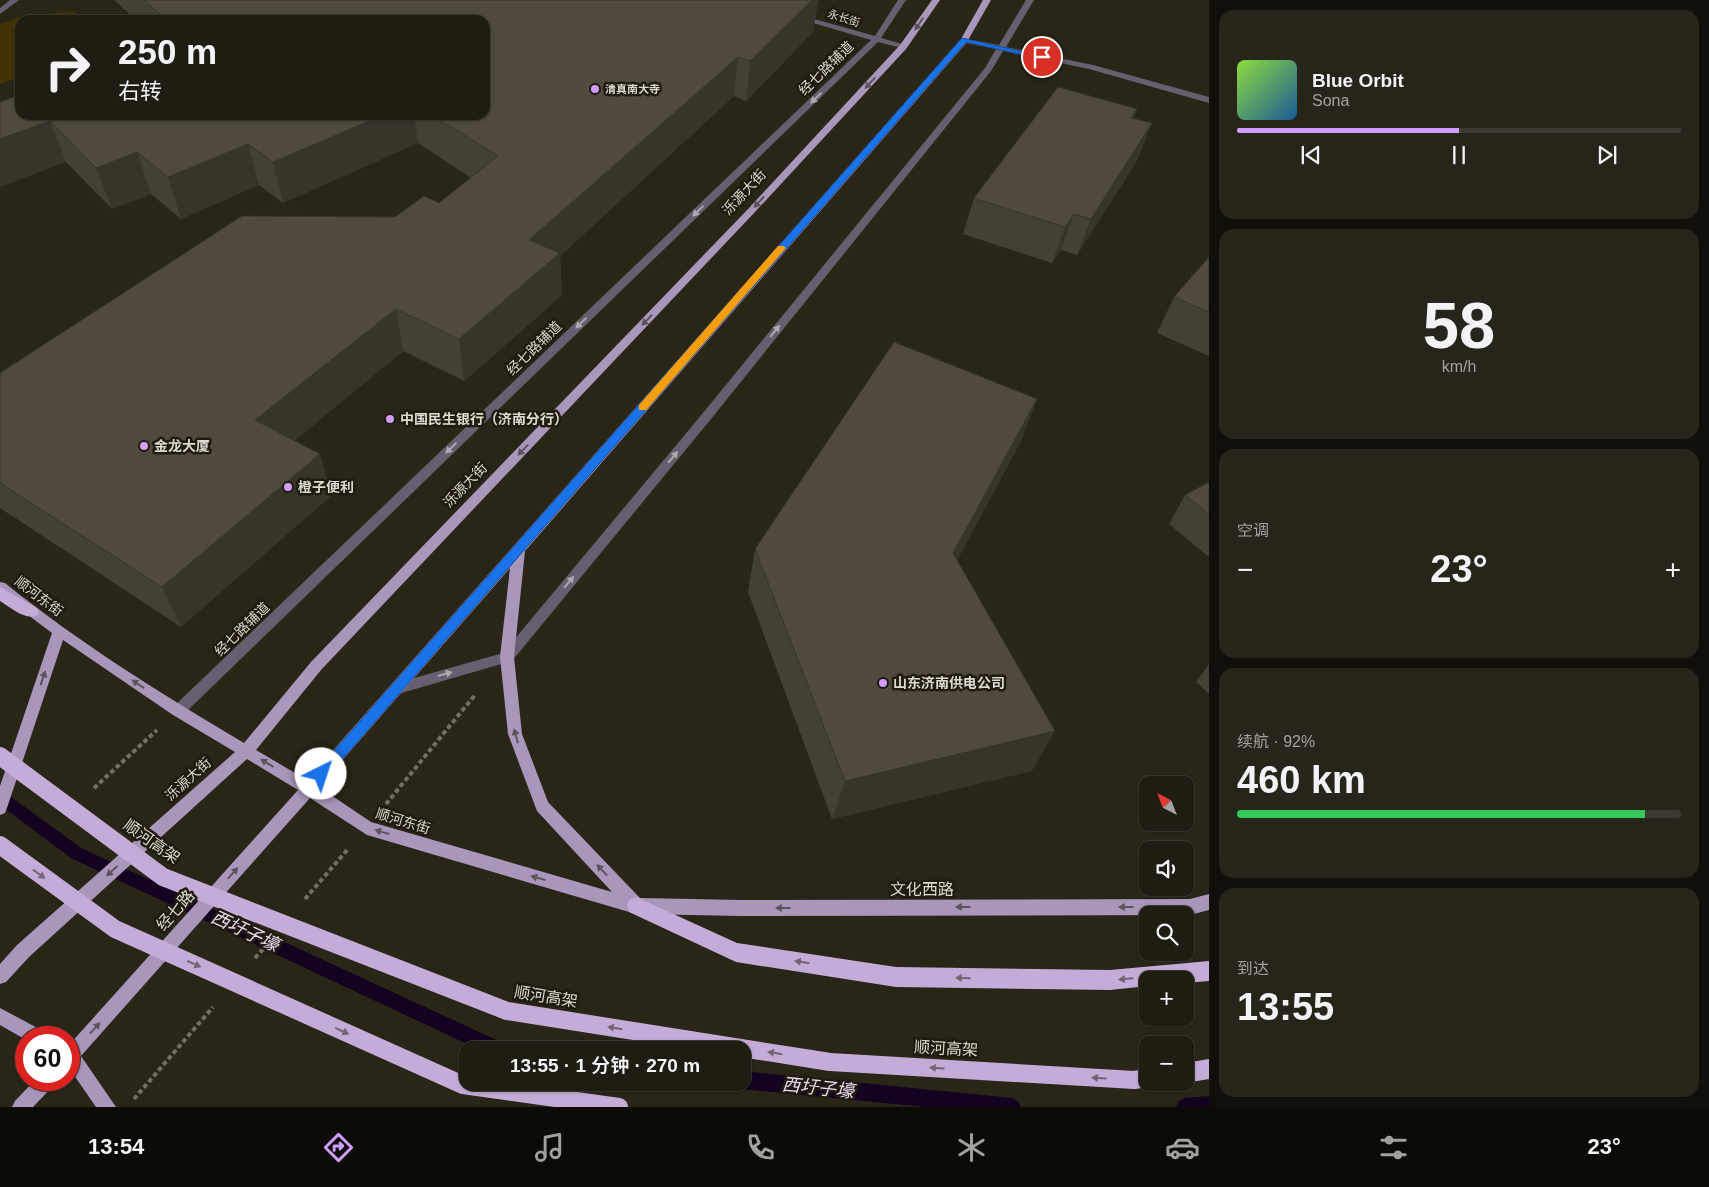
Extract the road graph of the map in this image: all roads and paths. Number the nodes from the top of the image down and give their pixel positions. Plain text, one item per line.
1 (15, 0) edge
2 (902, 0) edge
3 (936, 0) edge
4 (987, 0) edge
5 (1030, 0) edge
6 (0, 12) edge
7 (794, 14) edge
8 (876, 40) junction
9 (964, 40) junction
10 (903, 47) junction
11 (1001, 48) junction
12 (1209, 100) edge
13 (519, 548) junction
14 (0, 587) edge
15 (0, 593) edge
16 (31, 612) junction
17 (59, 631) junction
18 (506, 657) junction
19 (398, 688) junction
20 (178, 711) junction
21 (246, 751) junction
22 (0, 756) edge
23 (106, 776) dead end
24 (308, 789) junction
25 (0, 808) edge
26 (367, 828) junction
27 (0, 845) edge
28 (321, 881) dead end
29 (1209, 902) edge
30 (636, 906) junction
31 (1209, 971) edge
32 (0, 976) edge
33 (0, 1016) edge
34 (18, 1026) edge
35 (80, 1043) edge
36 (179, 1046) dead end
37 (1209, 1069) edge
38 (80, 1070) edge
39 (1194, 1072) edge
40 (1139, 1079) edge
41 (36, 1091) edge
42 (21, 1107) edge
43 (107, 1107) edge
44 (128, 1107) edge
45 (619, 1107) edge

1 - 6 street
2 - 8 street, 经七路辅道
3 -> 10 main road, 泺源大街
4 - 9 main road
5 - 11 street
7 - 8 street, 永长街
8 - 10 street, 永长街
8 -> 20 street, 经七路辅道
9 - 11 street
9 - 13 main road
10 -> 21 main road, 泺源大街
11 - 12 street
18 -> 11 street
13 - 18 main road
13 - 19 main road
14 - 16 main road, 顺河东街
15 - 16 highway
16 - 17 main road, 顺河东街
20 -> 17 main road, 顺河东街
25 -> 17 main road, 顺河东街
19 -> 18 street
18 - 26 path
30 -> 18 main road
19 - 24 main road
20 - 21 main road, 顺河东街
20 - 23 path
24 -> 21 main road, 顺河东街
21 -> 32 main road, 泺源大街, bridge
40 -> 22 highway, 顺河高架, bridge
24 - 26 main road, 顺河东街
35 -> 24 main road, 经七路, bridge
26 - 28 path
30 -> 26 main road, 顺河东街
27 -> 45 highway, bridge
29 -> 30 main road, 文化西路
31 -> 30 highway
33 - 34 main road
36 - 44 path
37 - 39 highway
38 - 43 main road
41 - 42 main road

